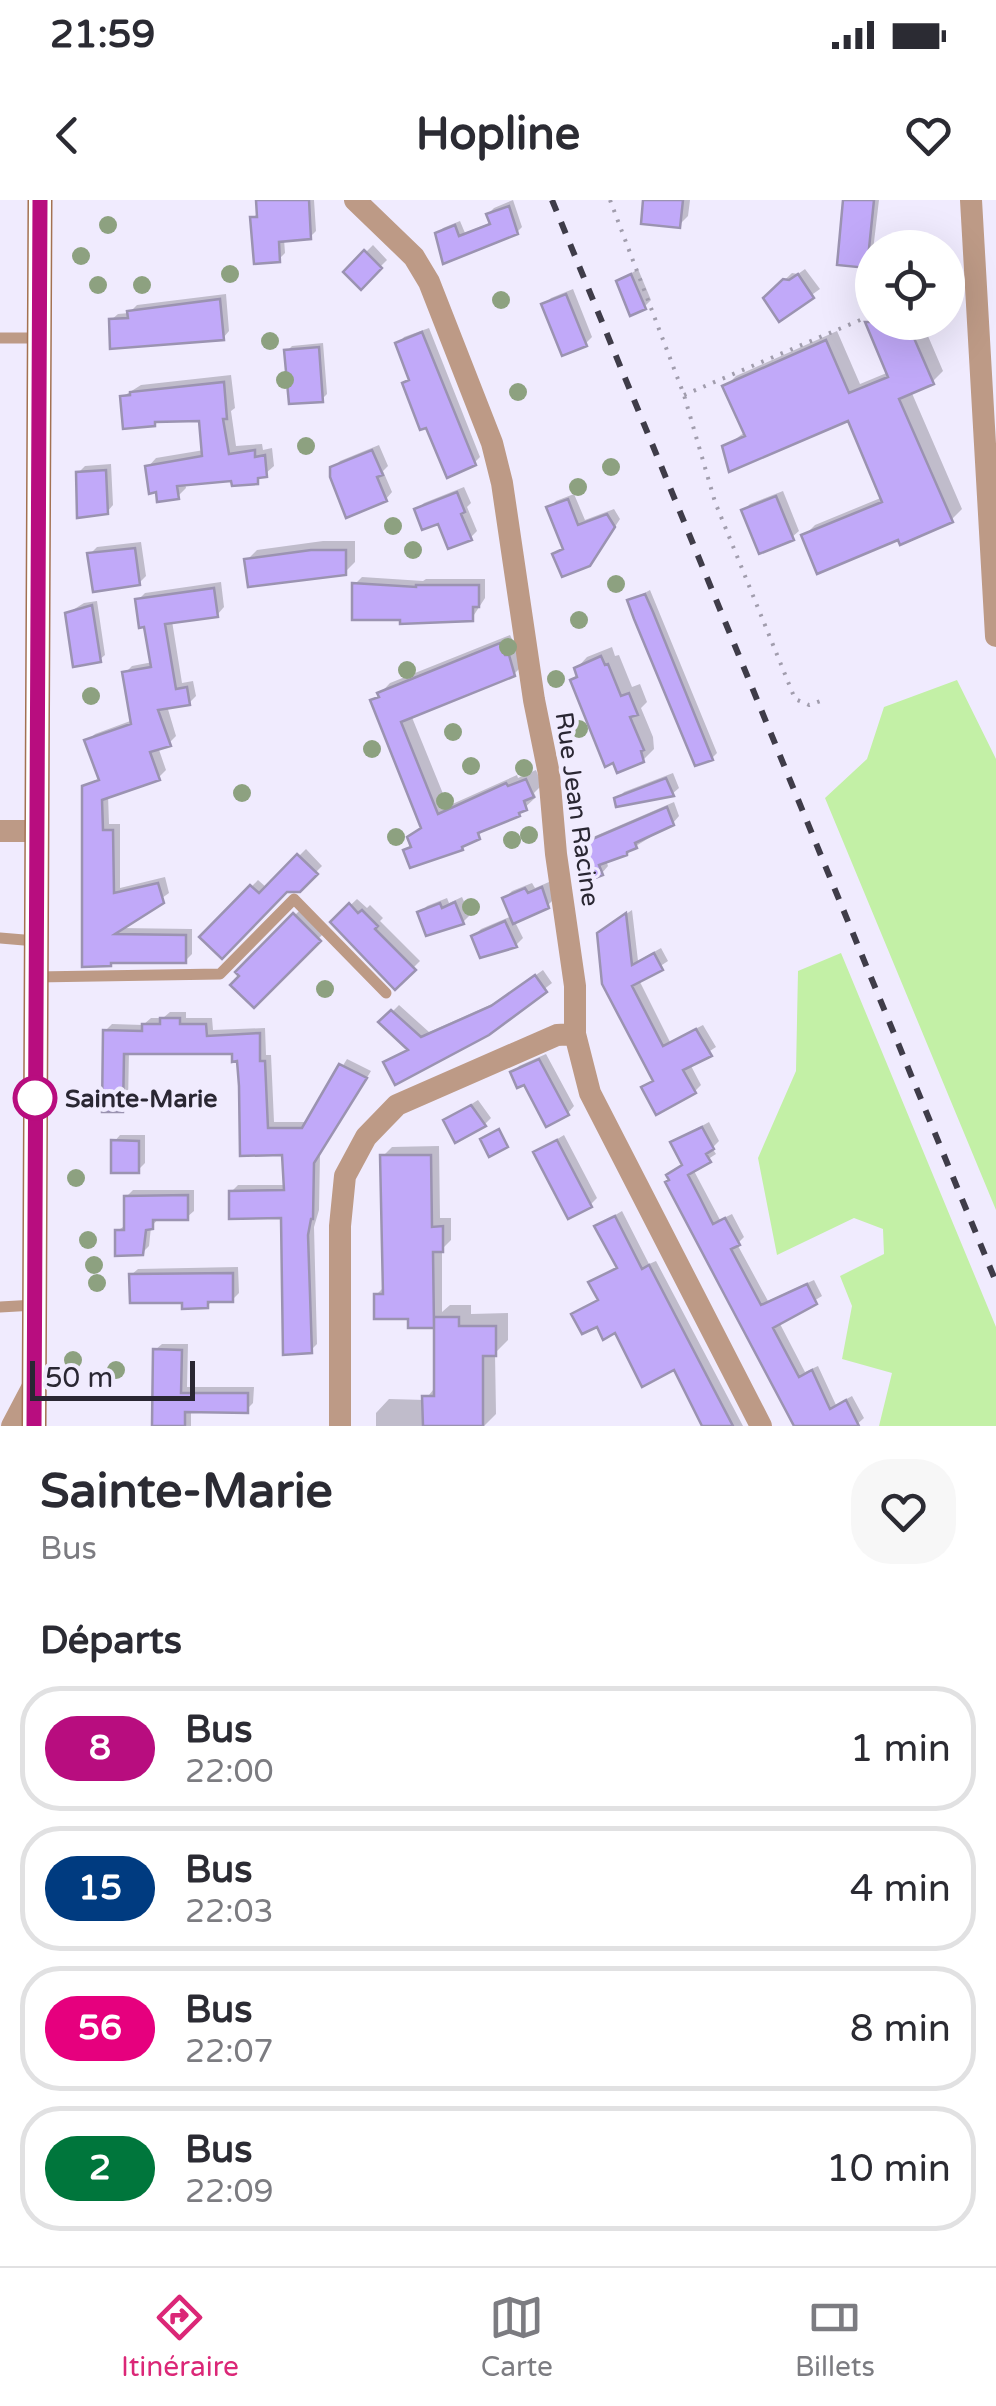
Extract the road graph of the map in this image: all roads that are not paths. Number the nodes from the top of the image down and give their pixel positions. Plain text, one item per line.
1 (40, 200) edge
2 (356, 200) edge
3 (970, 200) edge
4 (0, 338) edge
5 (38, 338) junction
6 (996, 636) edge
7 (0, 831) edge
8 (36, 831) junction
9 (0, 938) edge
10 (36, 941) junction
11 (36, 977) junction
12 (386, 993) dead end
13 (574, 1034) junction
14 (34, 1304) junction
15 (0, 1307) edge
16 (34, 1386) junction
17 (12, 1426) edge
18 (34, 1426) edge
19 (340, 1426) edge
20 (761, 1426) edge

1 - 5 main road
2 - 13 street, Rue Jean Racine
3 - 6 street
4 - 5 lane
5 - 8 main road
7 - 8 street
8 - 10 main road
9 - 10 lane
10 - 11 main road
11 - 12 lane
11 - 14 main road
13 - 19 street
13 - 20 street, Rue Jean Racine
14 - 15 lane
14 - 16 main road
16 - 17 street
16 - 18 main road

